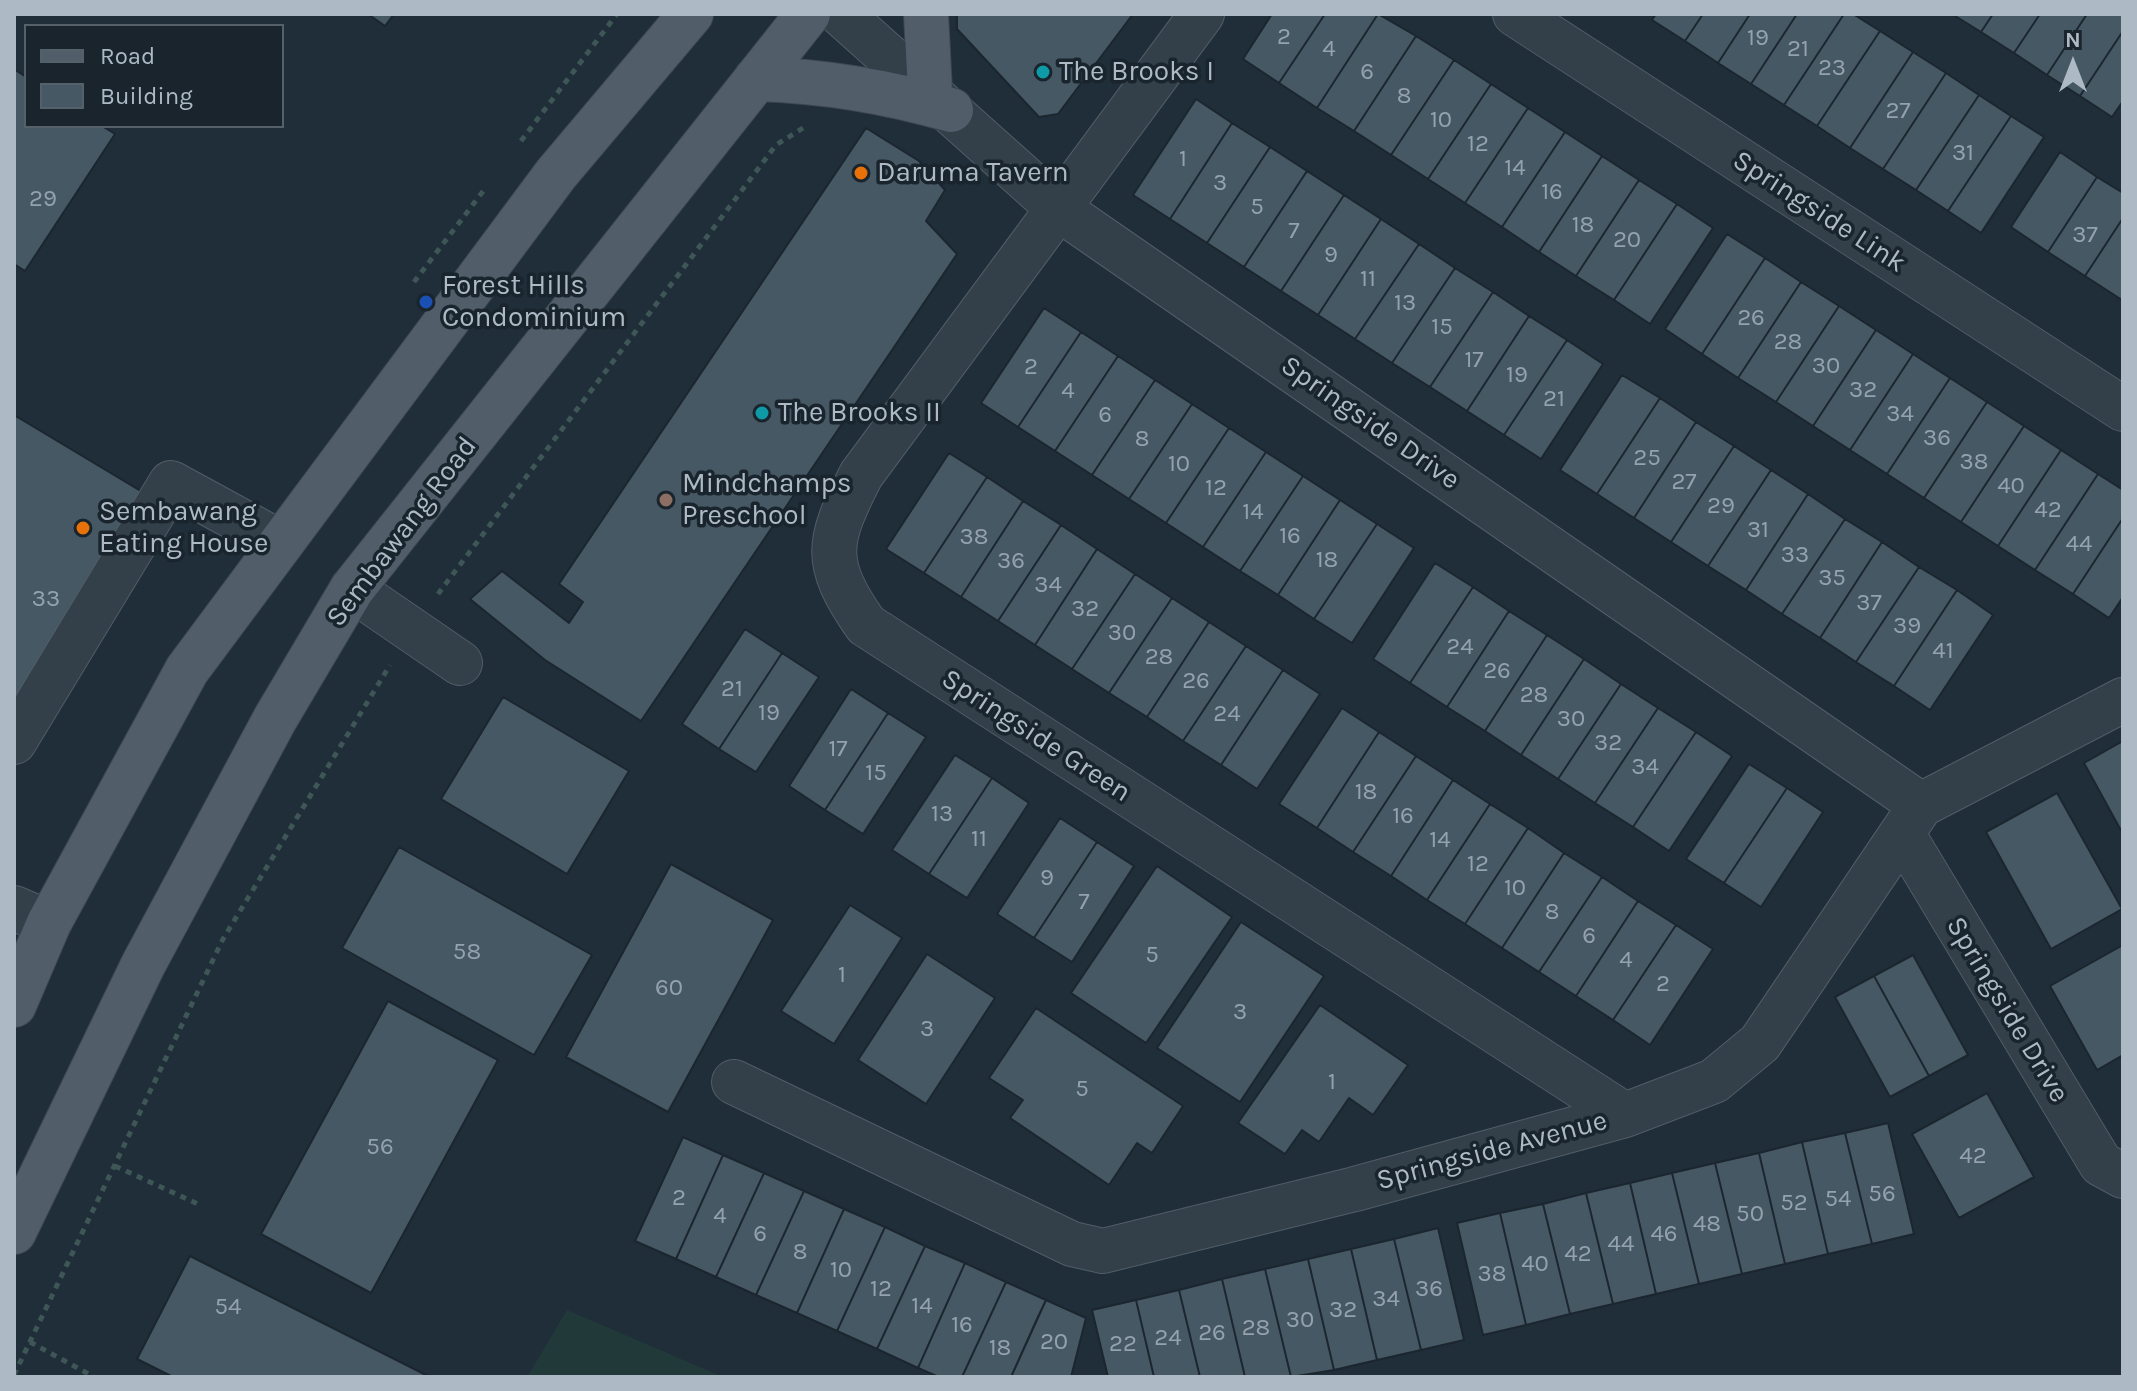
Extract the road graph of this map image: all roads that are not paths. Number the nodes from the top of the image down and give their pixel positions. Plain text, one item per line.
1 (691, 14) edge
2 (808, 14) edge
3 (841, 14) edge
4 (926, 14) edge
5 (1202, 14) edge
6 (1515, 14) edge
7 (756, 79) junction
8 (940, 101) junction
9 (1059, 209) junction
10 (2123, 409) edge
11 (281, 543) junction
12 (352, 589) junction
13 (460, 663) dead end
14 (2123, 700) edge
15 (14, 742) edge
16 (1912, 819) junction
17 (32, 916) edge
18 (14, 1005) edge
19 (734, 1082) dead end
20 (1625, 1115) junction
21 (2123, 1176) edge
22 (14, 1232) edge

1 - 11 main road
2 - 7 main road, Sembawang Road
3 - 8 street, Springside Drive
4 - 8 main road
5 - 9 street, Springside Green
6 - 10 street, Springside Link
7 - 8 main road
7 - 12 main road, Sembawang Road
8 - 9 street, Springside Drive
9 - 16 street, Springside Drive
9 - 20 street, Springside Green
11 - 15 street
11 - 17 main road
12 - 13 street
12 - 22 main road, Sembawang Road
14 - 16 street, Springside Avenue
16 - 20 street, Springside Avenue
16 - 21 street, Springside Drive
17 - 18 main road
19 - 20 street, Springside Avenue

